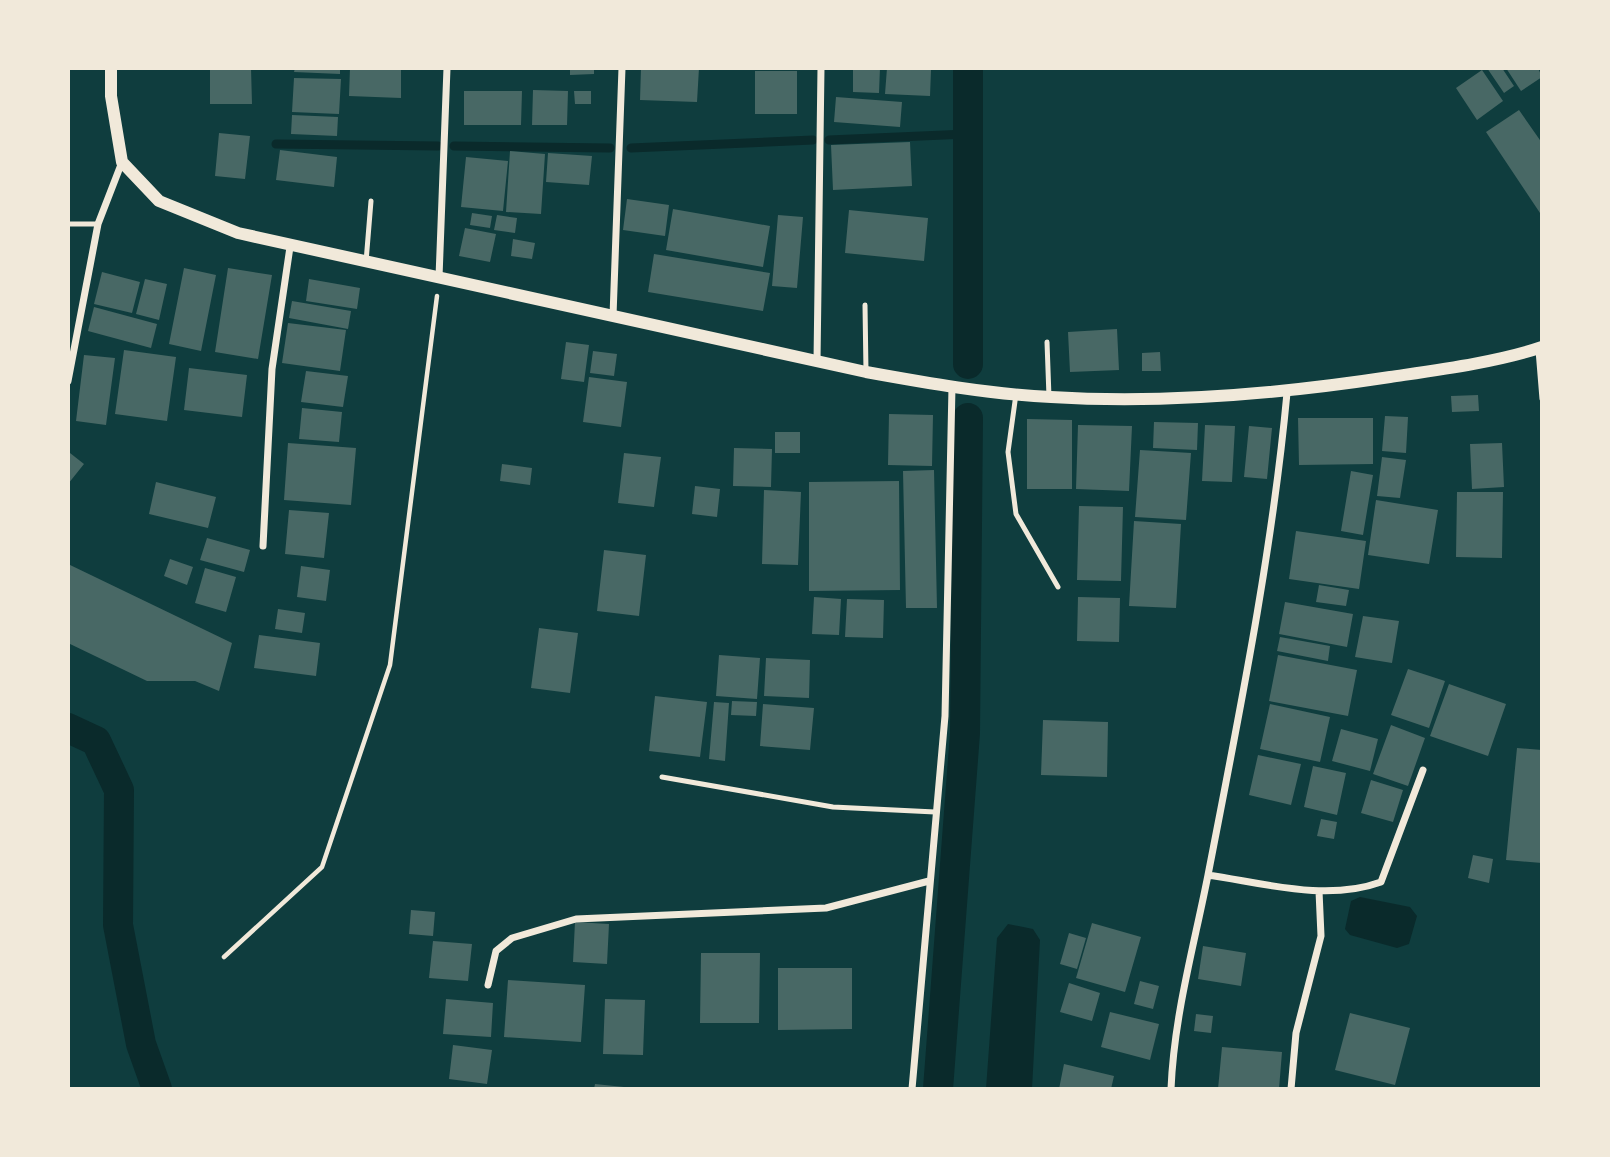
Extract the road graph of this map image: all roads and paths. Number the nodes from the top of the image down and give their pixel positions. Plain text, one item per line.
1 (111, 68) edge
2 (447, 68) edge
3 (622, 68) edge
4 (821, 68) edge
5 (122, 162) junction
6 (371, 201) dead end
7 (68, 224) edge
8 (98, 224) junction
9 (290, 247) junction
10 (366, 262) junction
11 (439, 278) junction
12 (865, 304) dead end
13 (613, 316) junction
14 (1047, 342) dead end
15 (1540, 348) edge
16 (817, 362) junction
17 (866, 372) junction
18 (68, 381) edge
19 (952, 387) junction
20 (1287, 393) junction
21 (1016, 394) junction
22 (1049, 397) junction
23 (1542, 399) edge
24 (264, 546) dead end
25 (1058, 587) dead end
26 (1423, 770) dead end
27 (662, 777) dead end
28 (935, 812) junction
29 (1208, 875) junction
30 (929, 881) junction
31 (1319, 891) junction
32 (224, 957) dead end
33 (488, 985) dead end
34 (912, 1089) edge
35 (1171, 1089) edge
36 (1291, 1089) edge

1 - 5 street
2 - 11 street
3 - 13 street
4 - 16 street
5 - 8 street
5 - 9 street
6 - 10 lane
7 - 8 lane
8 - 18 street
9 - 10 street
9 - 24 street
10 - 11 street
11 - 13 street
11 - 32 path
12 - 17 lane
13 - 16 street
14 - 22 lane
15 - 20 street
15 - 23 lane
16 - 17 street
17 - 19 street
19 - 21 street
19 - 28 street
20 - 22 street
20 - 29 street
21 - 22 street
21 - 25 lane
26 - 31 street
27 - 28 lane
28 - 30 street
29 - 31 street
29 - 35 street
30 - 33 street
30 - 34 street
31 - 36 street

